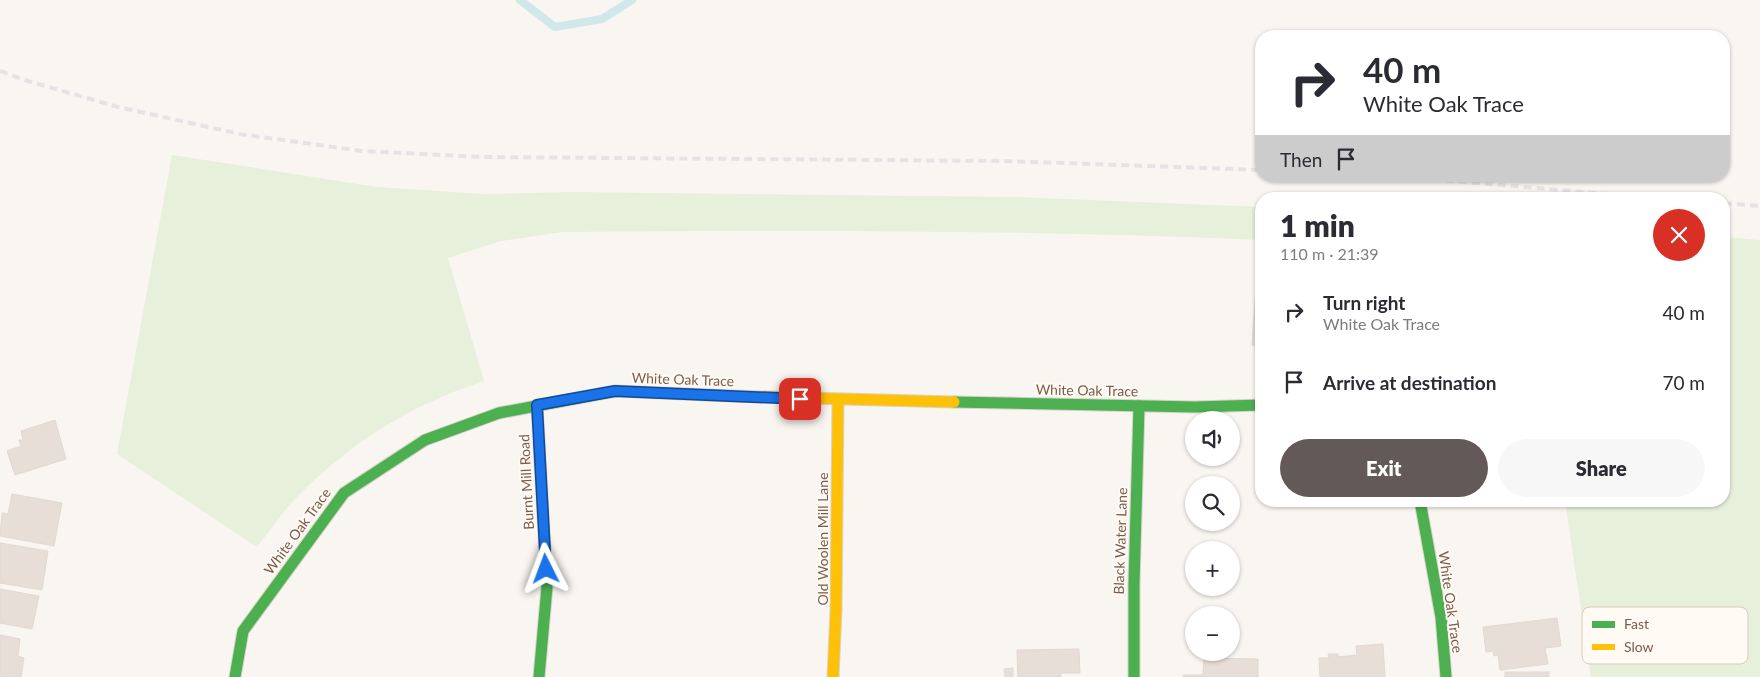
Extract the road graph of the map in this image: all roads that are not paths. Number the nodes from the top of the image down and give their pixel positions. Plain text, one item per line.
1 (838, 400) junction
2 (537, 405) junction
3 (1255, 405) edge
4 (1139, 406) junction
5 (1421, 507) edge
6 (235, 677) edge
7 (539, 677) edge
8 (833, 677) edge
9 (1134, 677) edge
10 (1446, 677) edge

1 - 2 street, White Oak Trace
1 - 4 street, White Oak Trace
1 - 8 street, Old Woolen Mill Lane
2 - 6 street, White Oak Trace
2 - 7 street, Burnt Mill Road
3 - 4 street, White Oak Trace
4 - 9 street, Black Water Lane
5 - 10 street, White Oak Trace

